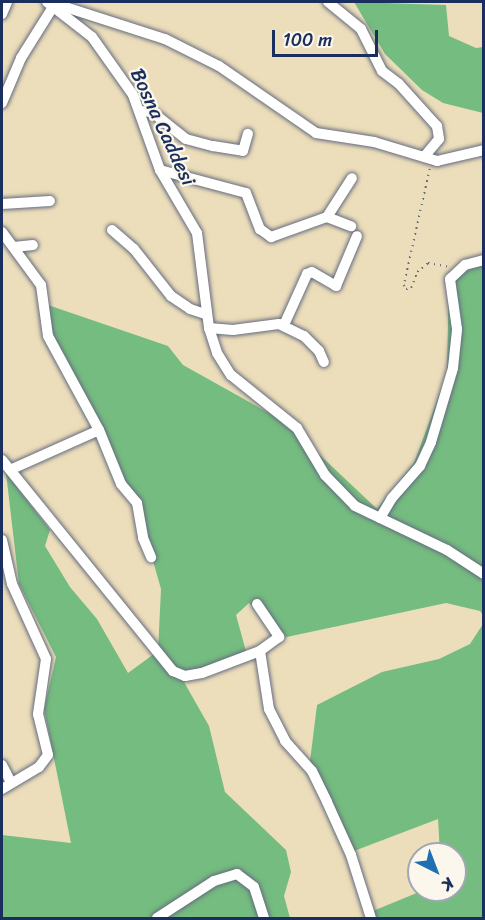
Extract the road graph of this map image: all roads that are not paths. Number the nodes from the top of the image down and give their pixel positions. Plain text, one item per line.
1 (7, 2) edge
2 (52, 2) edge
3 (328, 2) edge
4 (2, 14) edge
5 (2, 103) edge
6 (140, 111) junction
7 (248, 134) dead end
8 (483, 150) edge
9 (427, 158) junction
10 (160, 170) junction
11 (352, 178) dead end
12 (50, 201) dead end
13 (2, 204) edge
14 (327, 217) junction
15 (112, 230) dead end
16 (2, 232) edge
17 (33, 245) dead end
18 (14, 247) junction
19 (483, 260) edge
20 (205, 314) junction
21 (284, 325) junction
22 (209, 328) junction
23 (324, 362) dead end
24 (99, 430) junction
25 (2, 460) edge
26 (12, 470) junction
27 (380, 518) junction
28 (2, 540) edge
29 (151, 557) dead end
30 (483, 574) edge
31 (257, 604) dead end
32 (260, 651) junction
33 (2, 765) edge
34 (11, 783) junction
35 (2, 789) edge
36 (157, 918) edge
37 (264, 918) edge
38 (371, 918) edge

1 - 4 street
2 - 5 street
2 - 6 street, Bosna Caddesi
2 - 9 street
3 - 9 street
6 - 7 street
6 - 10 street, Bosna Caddesi
8 - 9 street
10 - 14 street
10 - 20 street, Bosna Caddesi
11 - 14 street
12 - 13 street
14 - 21 street
15 - 20 street
16 - 18 street
17 - 18 street
18 - 24 street
19 - 27 street
20 - 22 street, Bosna Caddesi
21 - 22 street
21 - 23 street
22 - 27 street, Bosna Caddesi
24 - 26 street
24 - 29 street
25 - 26 street
26 - 32 street
27 - 30 street, Bosna Caddesi
28 - 34 street
31 - 32 street
32 - 38 street
33 - 34 street
34 - 35 street
36 - 37 street

